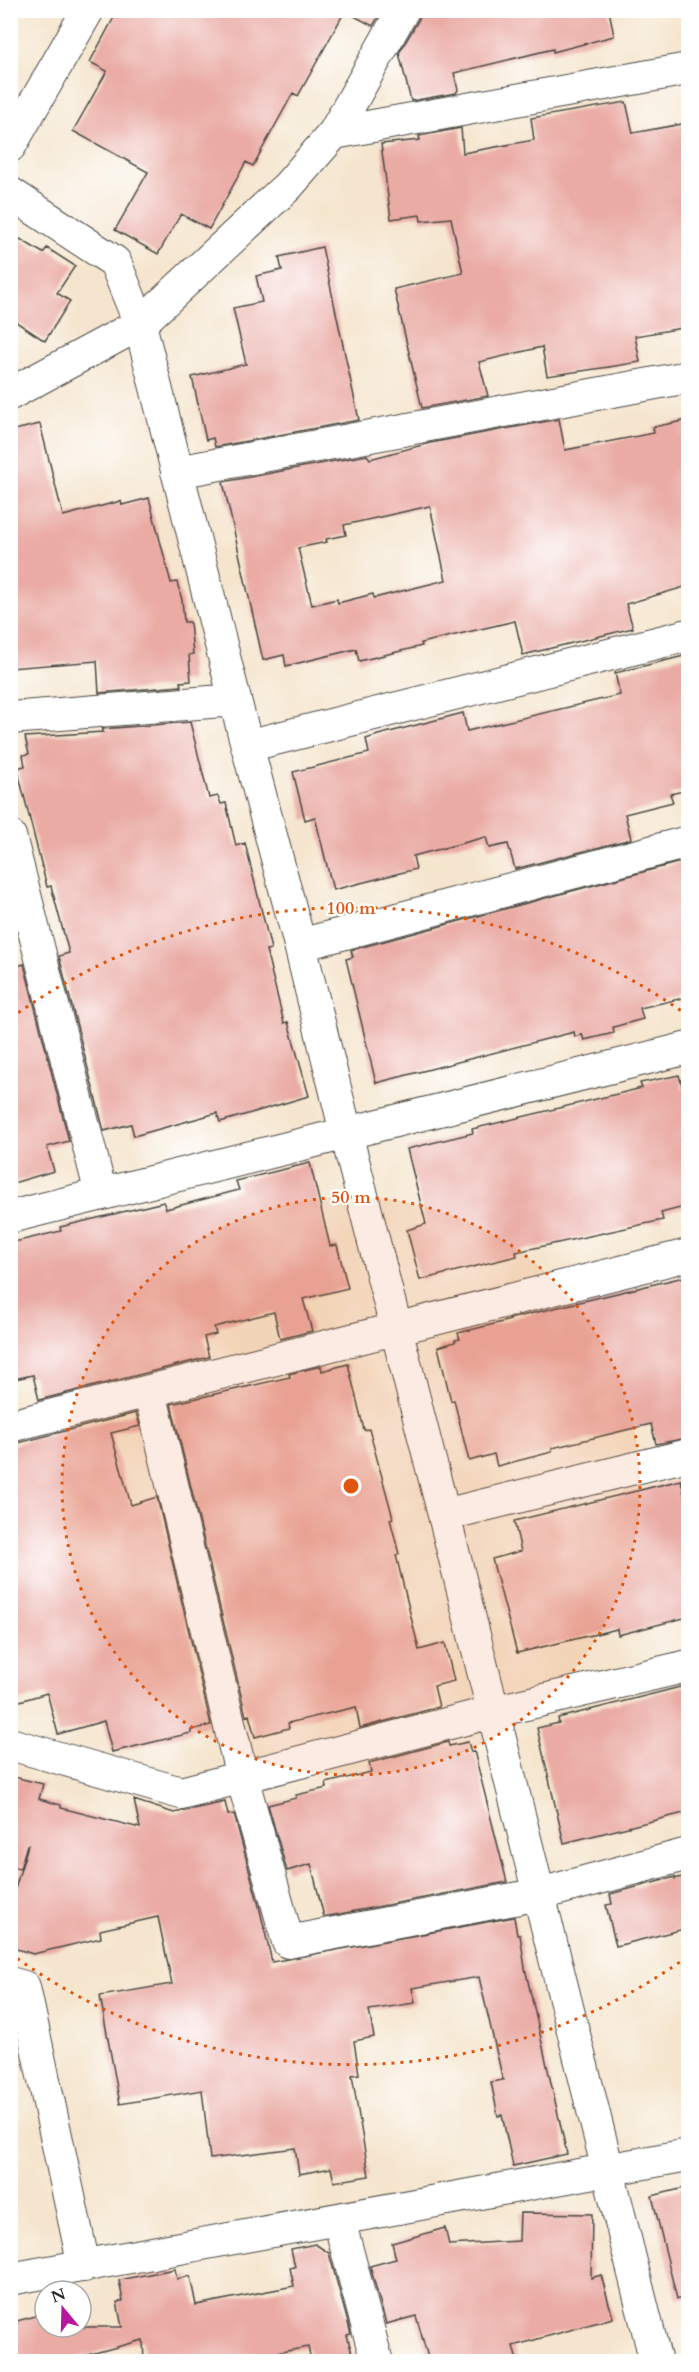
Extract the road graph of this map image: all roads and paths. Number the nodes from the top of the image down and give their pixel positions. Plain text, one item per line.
1 (88, 10) edge
2 (403, 10) edge
3 (688, 69) edge
4 (334, 133) junction
5 (10, 146) edge
6 (10, 194) edge
7 (140, 324) junction
8 (688, 376) edge
9 (10, 394) edge
10 (177, 472) junction
11 (688, 635) edge
12 (235, 700) junction
13 (10, 718) edge
14 (247, 746) junction
15 (10, 836) edge
16 (688, 842) edge
17 (300, 945) junction
18 (688, 1048) edge
19 (346, 1133) junction
20 (101, 1194) junction
21 (10, 1217) edge
22 (688, 1255) edge
23 (396, 1329) junction
24 (150, 1392) junction
25 (10, 1426) edge
26 (688, 1455) edge
27 (444, 1515) junction
28 (688, 1666) edge
29 (492, 1712) junction
30 (10, 1744) edge
31 (242, 1777) junction
32 (688, 1854) edge
33 (540, 1894) junction
34 (10, 1983) edge
35 (688, 2155) edge
36 (609, 2170) junction
37 (339, 2220) junction
38 (84, 2266) junction
39 (10, 2279) edge
40 (377, 2361) edge
41 (656, 2361) edge

1 - 5 street
2 - 4 street
3 - 4 street
4 - 7 street
6 - 7 street
7 - 9 street
7 - 10 street
8 - 10 street
10 - 12 street
11 - 14 street
12 - 13 street
12 - 14 street
14 - 17 street
15 - 20 street
16 - 17 street
17 - 19 street
18 - 19 street
19 - 20 street
19 - 23 street
20 - 21 street
22 - 23 street
23 - 24 street
23 - 27 street
24 - 25 street
24 - 31 street
26 - 27 street
27 - 29 street
28 - 29 street
29 - 31 street
29 - 33 street
30 - 31 street
31 - 33 street
32 - 33 street
33 - 36 street
34 - 38 street
35 - 36 street
36 - 37 street
36 - 41 street
37 - 38 street
37 - 40 street
38 - 39 street

